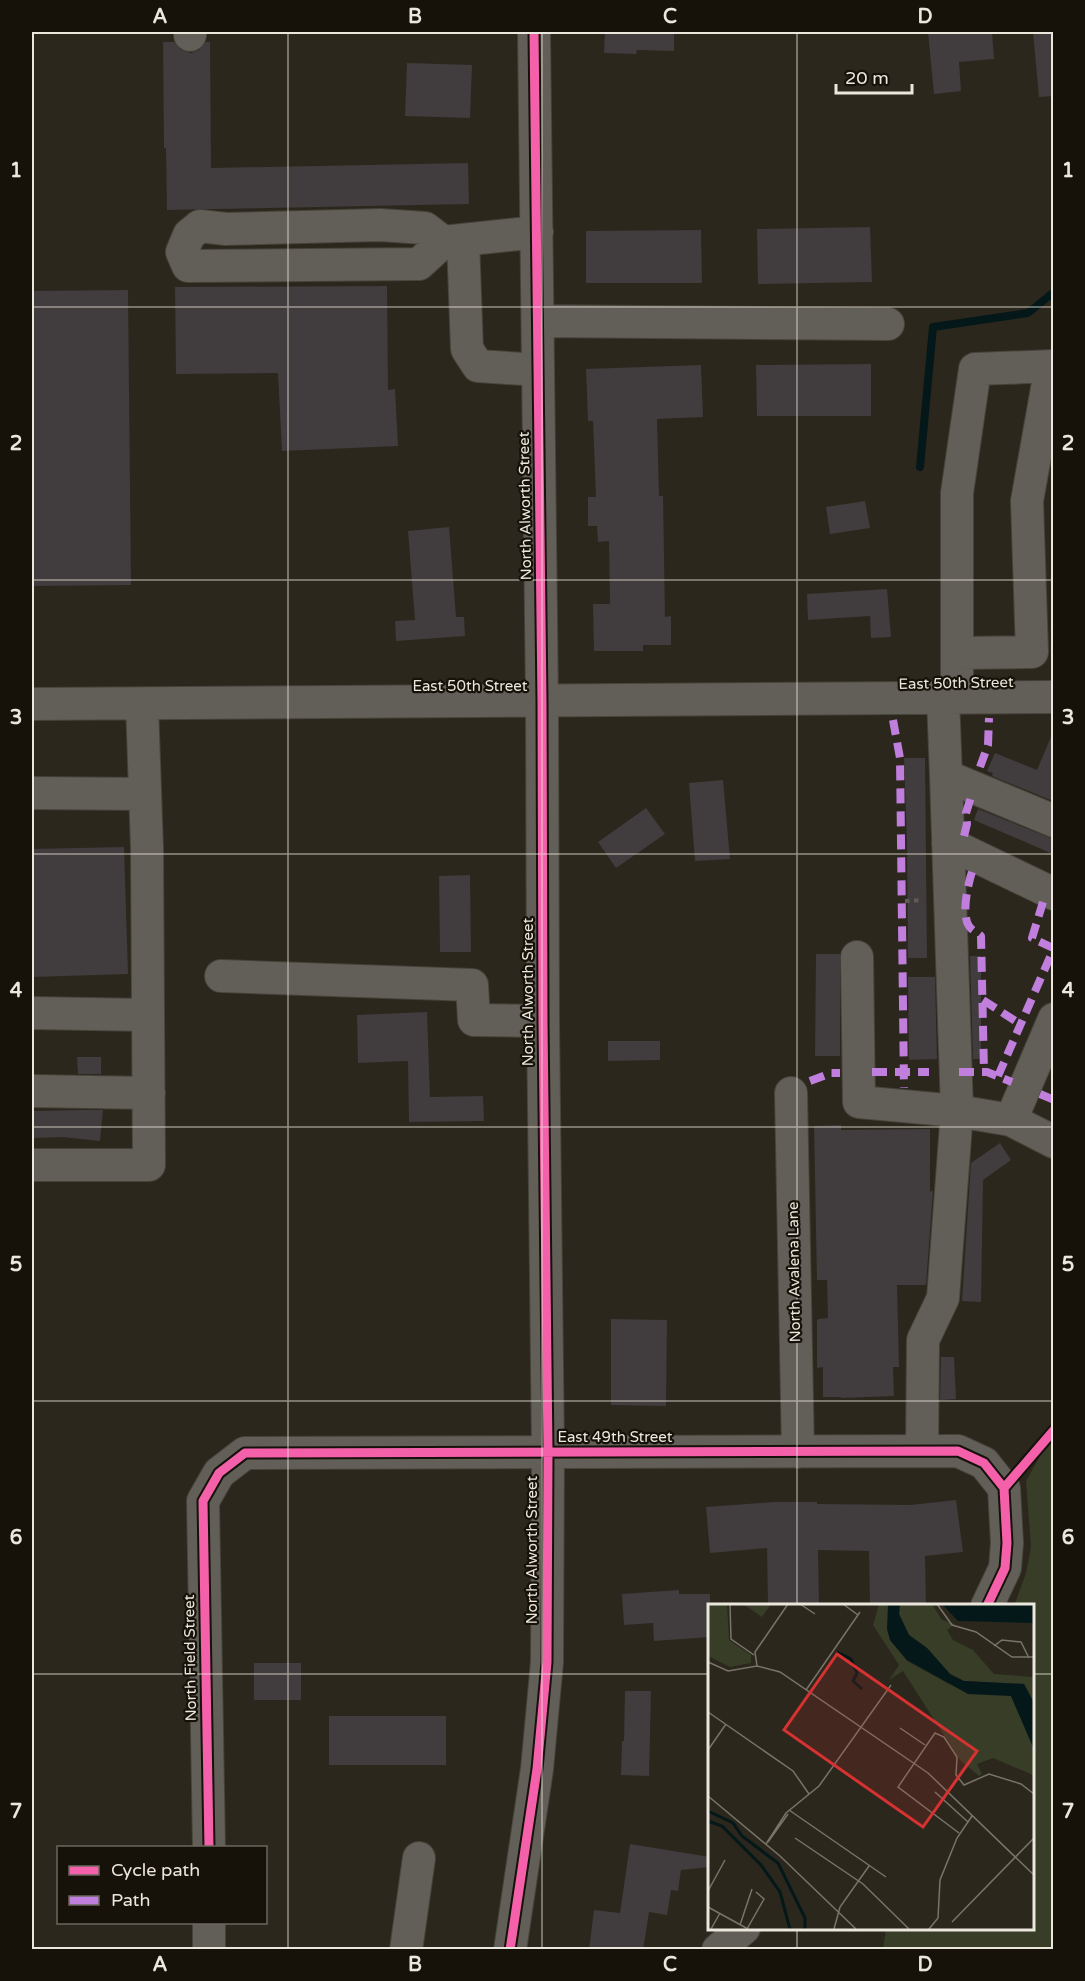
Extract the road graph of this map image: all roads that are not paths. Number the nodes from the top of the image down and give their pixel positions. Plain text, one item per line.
1 (534, 32) edge
2 (537, 232) junction
3 (453, 241) junction
4 (538, 321) junction
5 (888, 324) dead end
6 (1052, 366) edge
7 (538, 370) junction
8 (957, 653) junction
9 (1053, 697) edge
10 (950, 698) junction
11 (543, 701) junction
12 (32, 704) edge
13 (142, 704) junction
14 (946, 776) junction
15 (32, 793) edge
16 (144, 794) junction
17 (1053, 821) edge
18 (948, 843) junction
19 (1053, 894) edge
20 (857, 957) dead end
21 (221, 976) dead end
22 (32, 1013) edge
23 (148, 1015) junction
24 (1053, 1019) edge
25 (543, 1021) junction
26 (32, 1091) edge
27 (149, 1093) junction
28 (791, 1093) dead end
29 (957, 1111) junction
30 (1011, 1120) junction
31 (1053, 1142) edge
32 (32, 1165) edge
33 (922, 1451) junction
34 (548, 1452) junction
35 (798, 1452) junction
36 (219, 1473) joint
37 (988, 1604) edge
38 (209, 1846) edge
39 (419, 1858) dead end
40 (209, 1924) edge
41 (743, 1930) edge
42 (209, 1950) edge
43 (406, 1950) edge
44 (510, 1950) edge
45 (718, 1950) edge

1 - 2 street, North Alworth Street
2 - 3 street
2 - 4 street, North Alworth Street
3 - 3 street
3 - 7 street
4 - 5 street
4 - 7 street, North Alworth Street
6 - 8 street
6 - 8 street
7 - 11 street, North Alworth Street
8 - 10 street
9 - 10 street, East 50th Street
10 - 11 street, East 50th Street
10 - 14 street
11 - 13 street, East 50th Street
11 - 25 street, North Alworth Street
12 - 13 street, East 50th Street
13 - 16 street
14 - 17 street
14 - 18 street
15 - 16 street
16 - 23 street
18 - 19 street
18 - 29 street
20 - 29 street
21 - 25 street
22 - 23 street
23 - 27 street
24 - 30 street
25 - 34 street, North Alworth Street
26 - 27 street
27 - 32 street
28 - 35 street, North Avalena Lane
29 - 30 street
29 - 33 street
30 - 31 street
33 - 35 street, East 49th Street
33 - 37 street, East 49th Street
34 - 35 street, East 49th Street
34 - 36 street, East 49th Street
34 - 44 street, North Alworth Street
36 - 38 street, North Field Street
39 - 43 street
40 - 42 street
41 - 45 street

